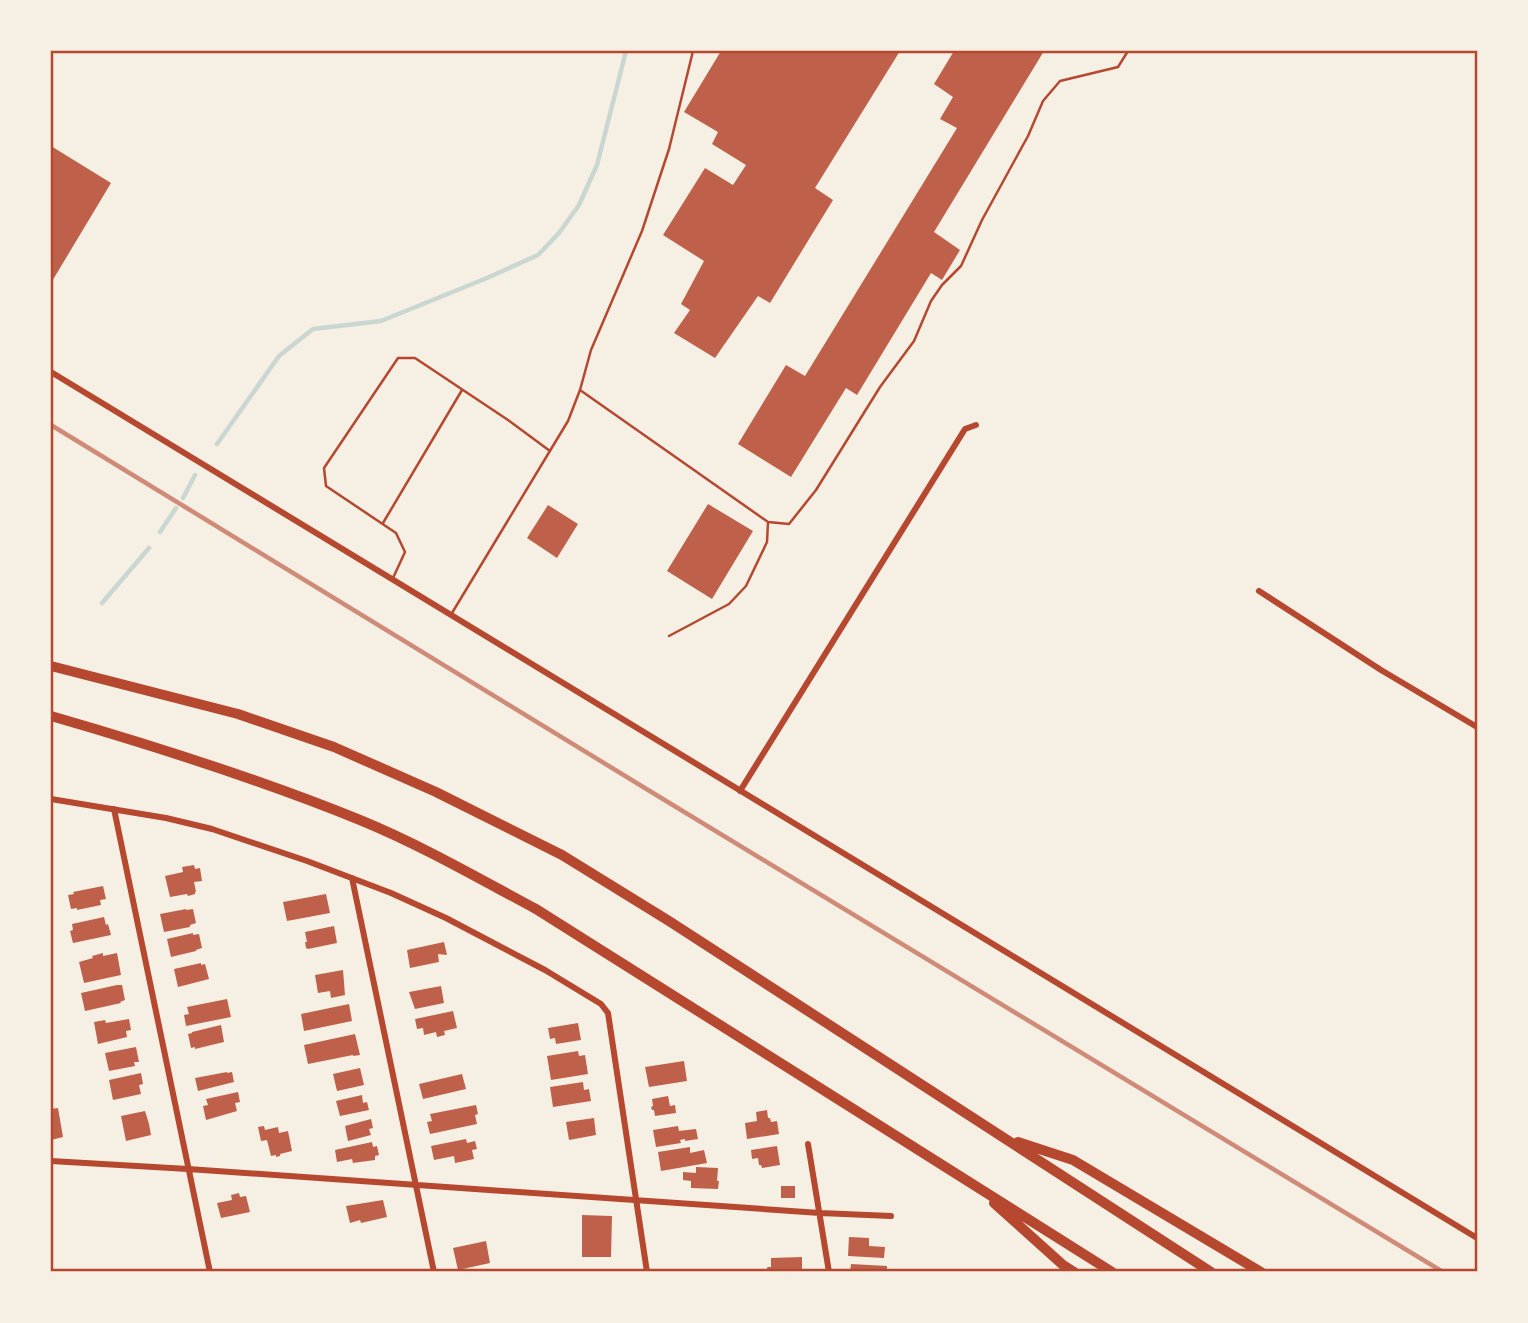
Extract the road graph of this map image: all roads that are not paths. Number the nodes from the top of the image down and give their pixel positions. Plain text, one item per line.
1 (693, 51) edge
2 (1128, 51) edge
3 (51, 372) edge
4 (462, 390) junction
5 (580, 390) junction
6 (976, 425) dead end
7 (550, 451) junction
8 (768, 522) junction
9 (382, 524) junction
10 (392, 580) junction
11 (1259, 591) dead end
12 (451, 615) junction
13 (669, 636) dead end
14 (51, 666) edge
15 (51, 716) edge
16 (1477, 727) edge
17 (740, 791) junction
18 (51, 799) edge
19 (114, 809) junction
20 (352, 878) junction
21 (1003, 1137) junction
22 (808, 1144) dead end
23 (51, 1161) edge
24 (188, 1169) junction
25 (971, 1182) junction
26 (417, 1186) junction
27 (636, 1201) junction
28 (820, 1213) junction
29 (891, 1216) dead end
30 (1477, 1238) edge
31 (210, 1272) edge
32 (434, 1272) edge
33 (647, 1272) edge
34 (829, 1272) edge
35 (1074, 1272) edge
36 (1112, 1272) edge
37 (1212, 1272) edge
38 (1261, 1272) edge

1 - 5 lane
2 - 8 lane
3 - 10 street
4 - 7 lane
4 - 9 lane
4 - 9 lane
5 - 7 lane
5 - 8 lane
6 - 17 street
7 - 12 lane
8 - 13 lane
9 - 10 lane
10 - 12 street
11 - 16 street
12 - 17 street
14 - 21 highway
15 - 25 highway
17 - 30 street
18 - 19 street
19 - 20 street
19 - 24 street
20 - 26 street
20 - 27 street
21 - 37 highway
21 - 38 highway
22 - 28 street
23 - 24 street
24 - 26 street
24 - 31 street
25 - 35 highway
25 - 36 highway
26 - 27 street
26 - 32 street
27 - 28 street
27 - 33 street
28 - 29 street
28 - 34 street

